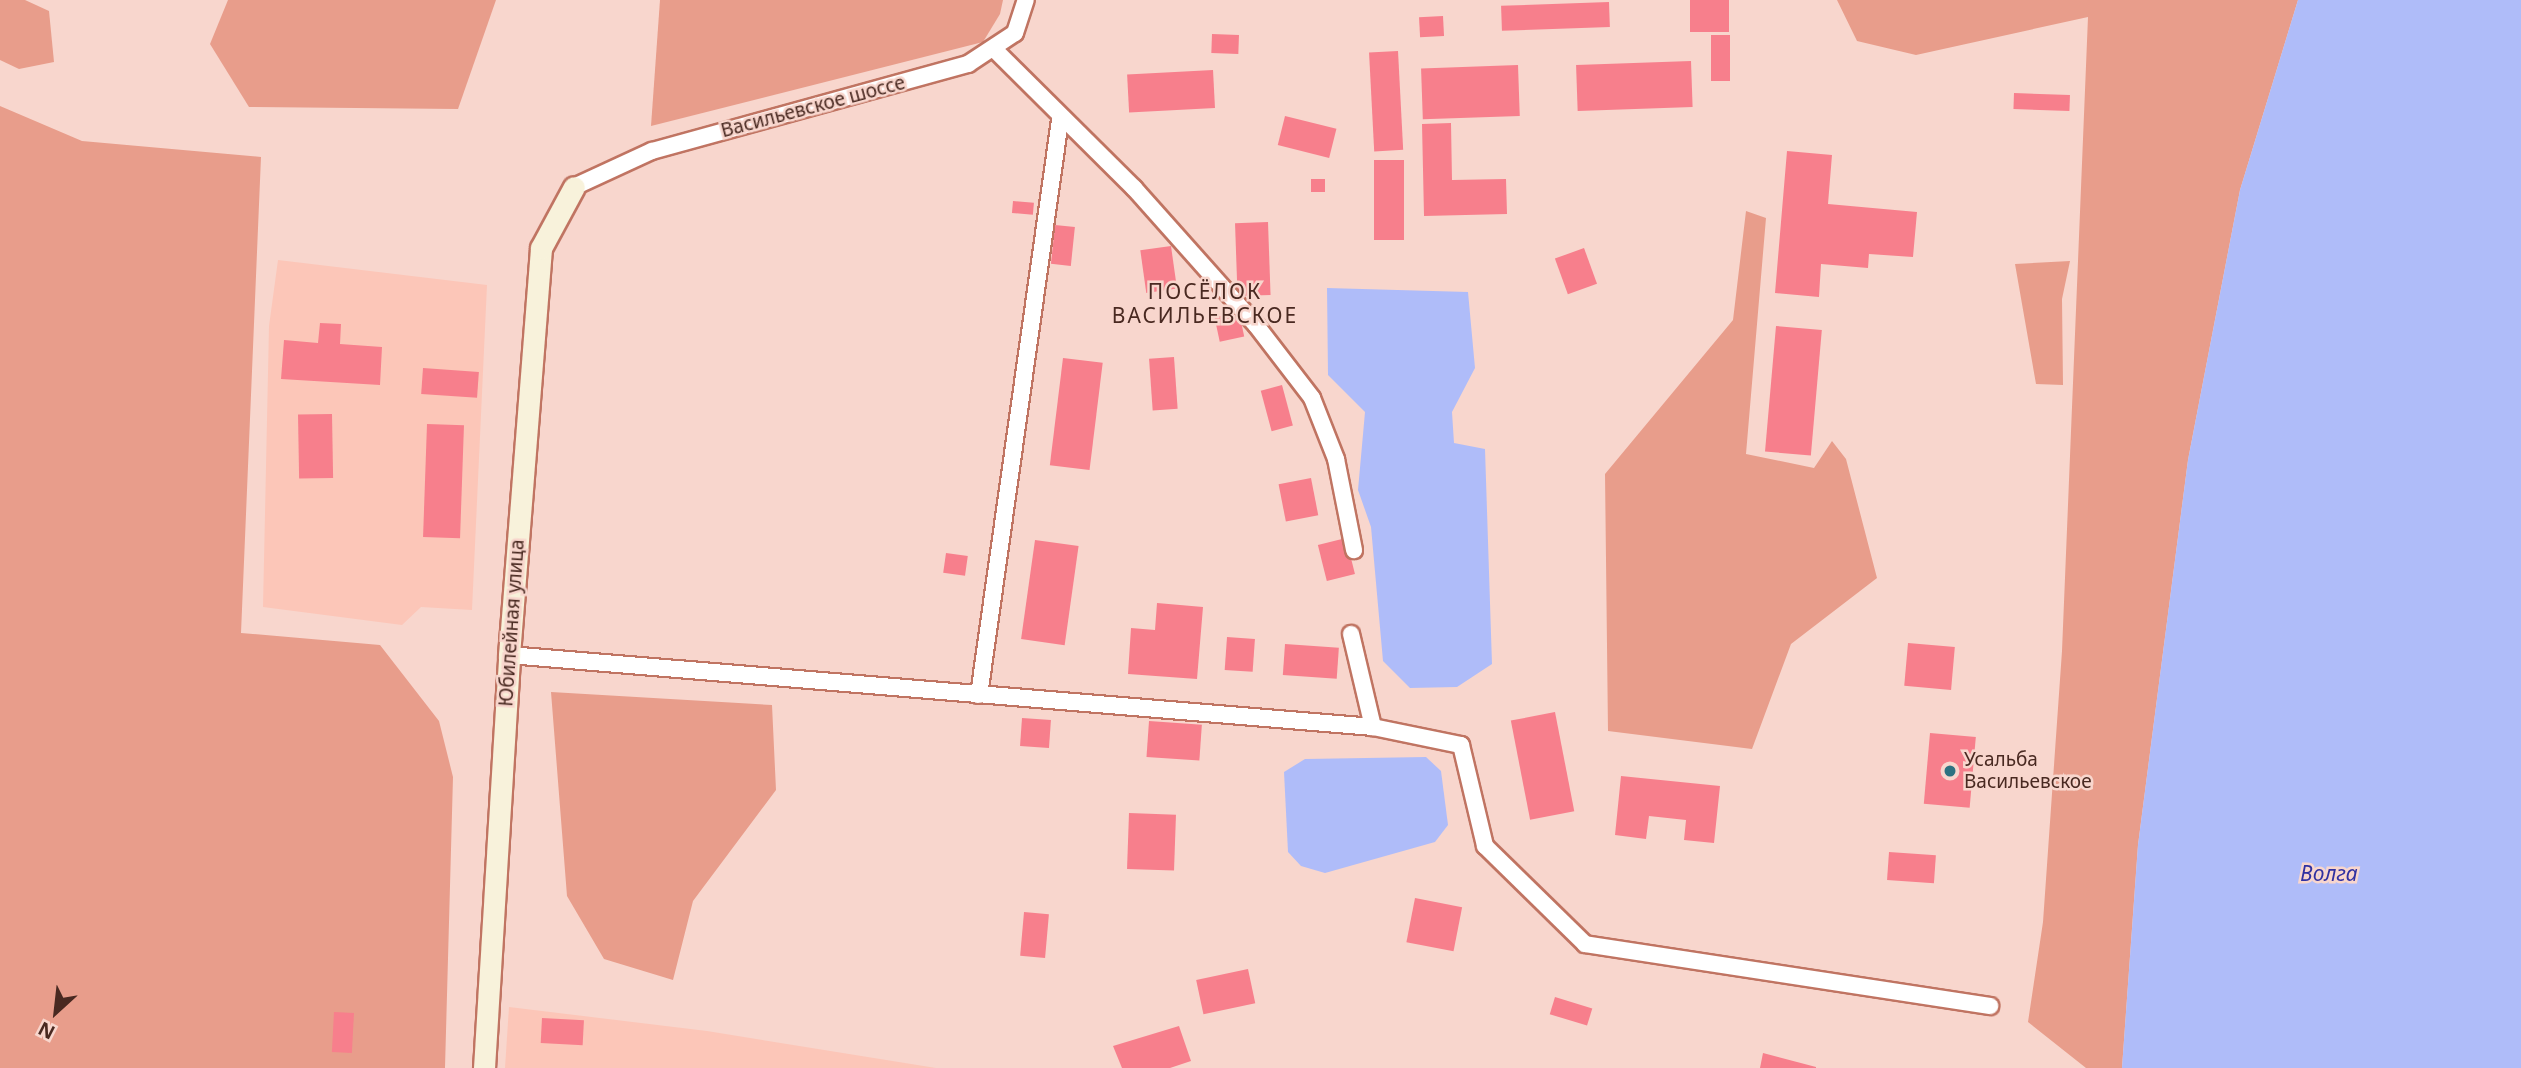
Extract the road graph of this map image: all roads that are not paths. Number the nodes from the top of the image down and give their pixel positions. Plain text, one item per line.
1 (1026, 0) edge
2 (995, 50) junction
3 (1060, 120) junction
4 (574, 187) joint
5 (1354, 551) dead end
6 (1352, 634) dead end
7 (509, 654) junction
8 (979, 695) junction
9 (1373, 727) junction
10 (1990, 1006) dead end
11 (484, 1068) edge

1 - 2 street, Васильевское шоссе
2 - 3 street
2 - 4 street, Васильевское шоссе
3 - 5 street
3 - 8 street
4 - 7 street, Юбилейная улица
6 - 9 street
7 - 8 street
7 - 11 street, Юбилейная улица
8 - 9 street
9 - 10 street

